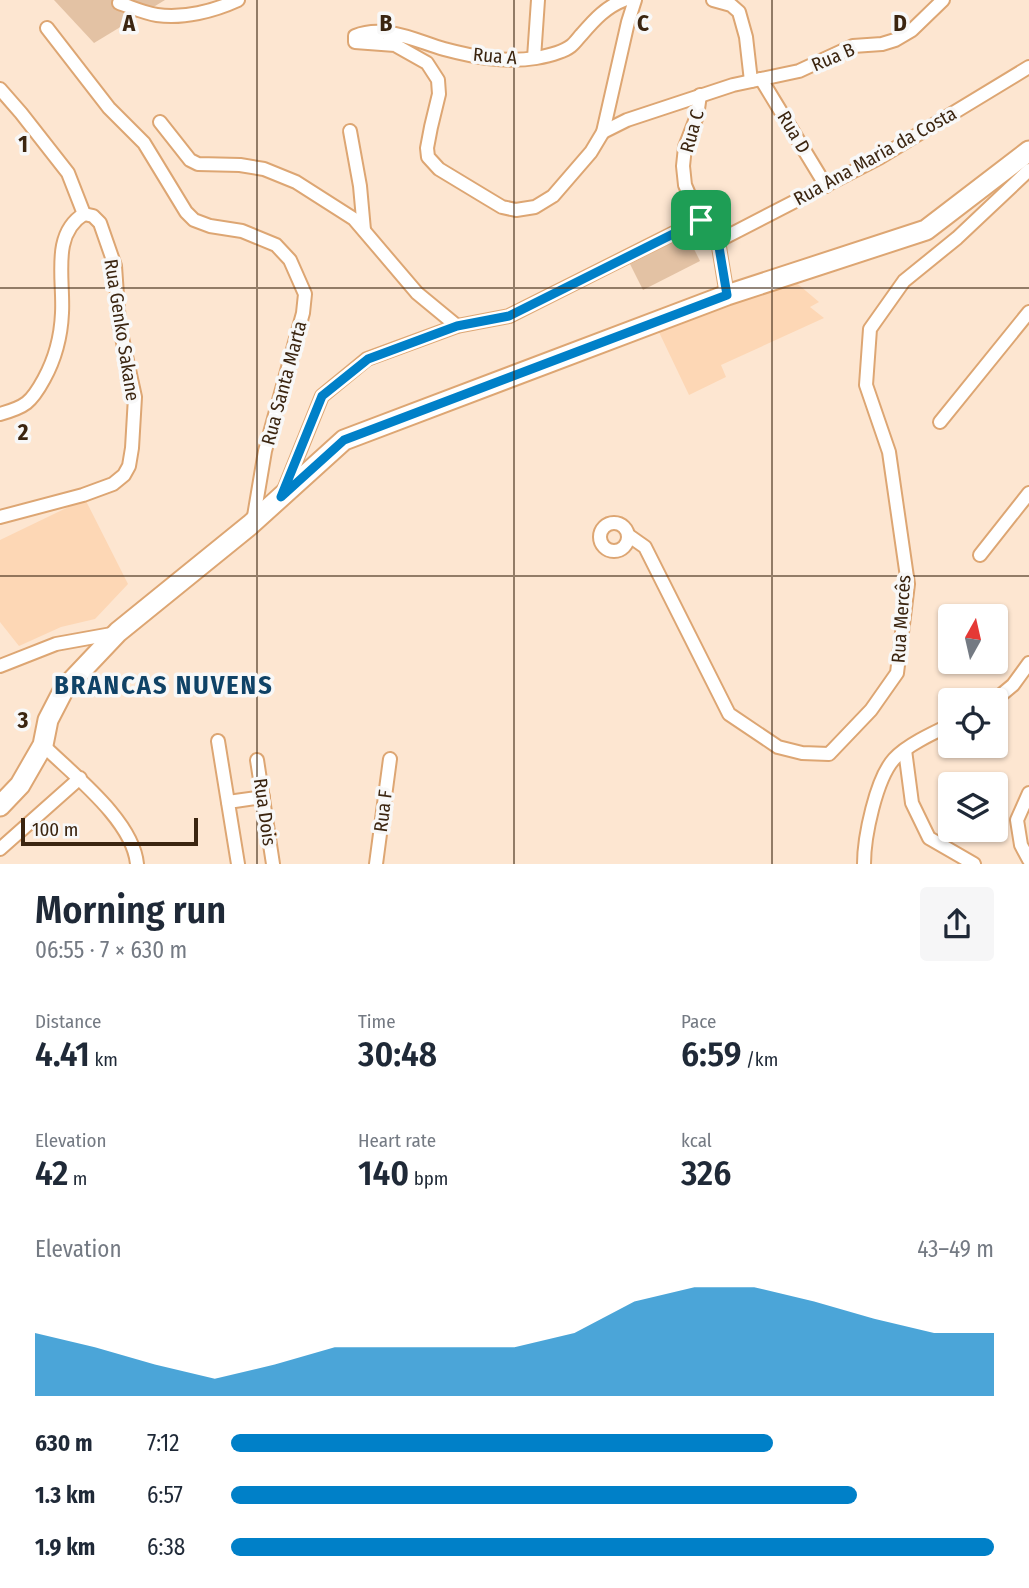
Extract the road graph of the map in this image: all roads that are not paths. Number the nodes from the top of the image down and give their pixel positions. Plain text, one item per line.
1 (238, 0) edge
2 (538, 0) edge
3 (624, 0) edge
4 (635, 0) edge
5 (713, 0) edge
6 (943, 0) edge
7 (120, 3) dead end
8 (47, 28) dead end
9 (534, 58) junction
10 (1029, 67) edge
11 (756, 80) junction
12 (0, 89) edge
13 (701, 95) junction
14 (160, 122) dead end
15 (351, 131) dead end
16 (603, 132) junction
17 (1029, 150) edge
18 (1029, 170) edge
19 (826, 186) junction
20 (84, 214) junction
21 (701, 220) junction
22 (365, 230) junction
23 (718, 241) junction
24 (727, 295) junction
25 (1029, 312) edge
26 (457, 326) junction
27 (0, 414) edge
28 (940, 422) dead end
29 (1029, 493) edge
30 (281, 497) junction
31 (0, 517) edge
32 (253, 522) junction
33 (628, 535) dead end
34 (980, 555) dead end
35 (118, 632) junction
36 (1029, 663) edge
37 (0, 666) edge
38 (1008, 689) edge
39 (938, 731) edge
40 (218, 741) dead end
41 (43, 745) junction
42 (905, 750) junction
43 (390, 759) dead end
44 (257, 760) dead end
45 (80, 778) junction
46 (1029, 793) edge
47 (263, 797) junction
48 (228, 802) junction
49 (0, 806) edge
50 (0, 849) edge
51 (1029, 860) edge
52 (137, 863) edge
53 (239, 863) edge
54 (272, 863) edge
55 (376, 863) edge
56 (864, 863) edge
57 (974, 863) edge

1 - 7 street
2 - 9 street
3 - 9 street, Rua A
4 - 16 street
5 - 11 street, Rua D
6 - 11 street, Rua B
8 - 32 street, Rua Santa Marta
9 - 16 street, Rua A
10 - 19 street, Rua Ana Maria da Costa
11 - 13 street, Rua B
11 - 19 street, Rua D
12 - 20 street, Rua Genko Sakane
13 - 16 street, Rua B
13 - 21 street, Rua C
14 - 22 street
15 - 22 street
17 - 24 street
18 - 33 street, Rua Mercês
19 - 23 street, Rua Ana Maria da Costa
20 - 27 street
20 - 31 street, Rua Genko Sakane
21 - 23 street, Rua C
21 - 26 street
22 - 26 street
23 - 24 street
24 - 30 street
25 - 28 street
26 - 30 street
29 - 34 street
30 - 32 street
32 - 35 street
35 - 37 street
35 - 41 street
36 - 38 street
39 - 42 street
40 - 48 street
41 - 45 street
41 - 49 street
42 - 56 street
42 - 57 street
43 - 55 street, Rua F
44 - 47 street, Rua Dois
45 - 50 street
45 - 52 street
46 - 51 street
47 - 48 street
47 - 54 street, Rua Dois
48 - 53 street

